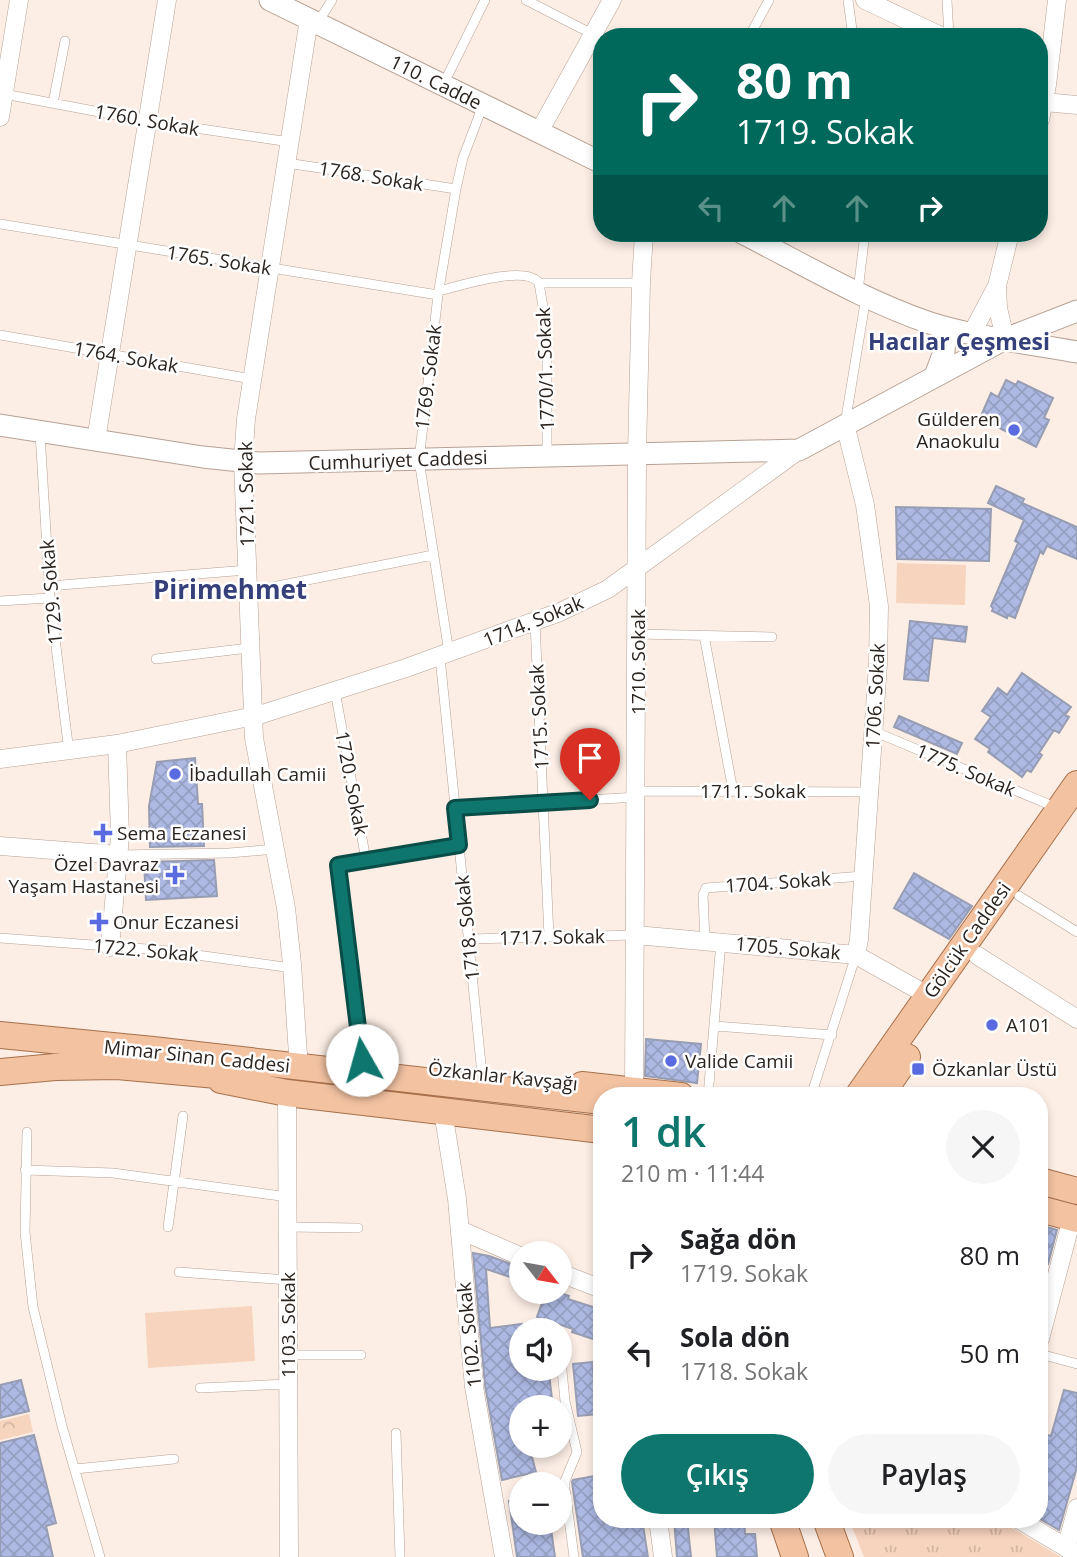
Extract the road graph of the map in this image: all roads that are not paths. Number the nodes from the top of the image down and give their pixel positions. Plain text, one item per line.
1 (167, 0) edge
2 (270, 0) edge
3 (332, 0) edge
4 (485, 0) edge
5 (526, 0) edge
6 (612, 0) edge
7 (769, 0) edge
8 (848, 0) edge
9 (865, 0) edge
10 (947, 0) edge
11 (1057, 0) edge
12 (12, 9) edge
13 (313, 21) junction
14 (601, 28) edge
15 (754, 28) edge
16 (852, 28) edge
17 (926, 28) edge
18 (946, 28) edge
19 (593, 34) edge
20 (65, 41) dead end
21 (593, 45) edge
22 (5, 58) edge
23 (1048, 62) edge
24 (443, 85) junction
25 (1048, 98) edge
26 (2, 103) edge
27 (53, 103) junction
28 (483, 105) junction
29 (1077, 106) edge
30 (147, 121) junction
31 (539, 132) junction
32 (290, 142) junction
33 (593, 159) edge
34 (287, 163) junction
35 (456, 189) junction
36 (0, 224) edge
37 (643, 242) edge
38 (760, 242) edge
39 (865, 242) edge
40 (1008, 242) edge
41 (128, 245) junction
42 (270, 268) junction
43 (539, 283) junction
44 (641, 284) junction
45 (997, 286) junction
46 (438, 293) junction
47 (862, 293) junction
48 (1077, 311) edge
49 (946, 328) junction
50 (972, 333) junction
51 (0, 335) edge
52 (1005, 339) junction
53 (1077, 352) edge
54 (110, 354) junction
55 (935, 376) junction
56 (252, 379) junction
57 (845, 424) junction
58 (0, 425) edge
59 (40, 431) junction
60 (96, 440) junction
61 (799, 450) junction
62 (637, 453) junction
63 (547, 456) junction
64 (419, 460) junction
65 (243, 462) junction
66 (433, 555) junction
67 (638, 568) junction
68 (247, 570) junction
69 (49, 586) junction
70 (247, 592) junction
71 (50, 598) junction
72 (0, 601) edge
73 (535, 622) junction
74 (638, 634) junction
75 (704, 635) junction
76 (772, 637) dead end
77 (249, 648) junction
78 (445, 655) junction
79 (156, 659) dead end
80 (335, 691) junction
81 (252, 717) junction
82 (873, 731) junction
83 (117, 744) junction
84 (69, 752) junction
85 (0, 759) edge
86 (1077, 784) edge
87 (733, 791) junction
88 (869, 792) junction
89 (637, 794) junction
90 (543, 802) junction
91 (455, 808) junction
92 (1068, 811) edge
93 (459, 845) junction
94 (0, 846) edge
95 (276, 849) junction
96 (119, 855) junction
97 (366, 860) junction
98 (863, 876) junction
99 (1018, 897) junction
100 (1077, 932) edge
101 (636, 935) junction
102 (549, 937) junction
103 (0, 938) edge
104 (468, 939) junction
105 (713, 942) junction
106 (110, 947) junction
107 (856, 955) junction
108 (978, 956) junction
109 (292, 968) junction
110 (929, 996) junction
111 (1077, 1019) edge
112 (715, 1026) junction
113 (832, 1035) junction
114 (7, 1036) edge
115 (298, 1055) junction
116 (362, 1060) junction
117 (197, 1065) junction
118 (6, 1071) edge
119 (482, 1073) junction
120 (607, 1087) edge
121 (634, 1087) edge
122 (709, 1087) edge
123 (814, 1087) edge
124 (864, 1087) edge
125 (886, 1087) edge
126 (287, 1093) junction
127 (593, 1100) edge
128 (443, 1111) junction
129 (593, 1115) edge
130 (183, 1116) dead end
131 (593, 1129) edge
132 (27, 1132) dead end
133 (1048, 1169) edge
134 (25, 1170) junction
135 (1077, 1177) edge
136 (174, 1181) junction
137 (1048, 1183) edge
138 (1077, 1191) edge
139 (288, 1197) junction
140 (1048, 1199) edge
141 (1048, 1210) edge
142 (1075, 1214) edge
143 (168, 1227) dead end
144 (288, 1227) junction
145 (358, 1228) dead end
146 (460, 1230) junction
147 (509, 1251) edge
148 (179, 1272) dead end
149 (572, 1278) edge
150 (288, 1280) junction
151 (593, 1286) edge
152 (1048, 1310) edge
153 (362, 1354) dead end
154 (288, 1355) junction
155 (1048, 1356) edge
156 (1077, 1364) edge
157 (563, 1381) edge
158 (288, 1384) junction
159 (200, 1388) dead end
160 (396, 1433) dead end
161 (174, 1459) dead end
162 (75, 1469) junction
163 (1077, 1508) edge
164 (658, 1528) edge
165 (785, 1528) edge
166 (829, 1528) edge
167 (1033, 1528) edge
168 (1072, 1551) edge
169 (100, 1557) edge
170 (289, 1557) edge
171 (400, 1557) edge
172 (504, 1557) edge
173 (574, 1557) edge
174 (663, 1557) edge
175 (794, 1557) edge
176 (840, 1557) edge

1 - 30 street
2 - 13 street, 110. Cadde
3 - 13 lane
4 - 24 lane
5 - 19 lane
6 - 14 street
7 - 15 lane
8 - 16 lane
9 - 17 street
10 - 18 lane
11 - 23 street
12 - 22 street
13 - 24 street, 110. Cadde
13 - 32 street, 1721. Sokak
20 - 27 lane
21 - 31 street
22 - 26 street
24 - 28 street, 110. Cadde
25 - 29 street
26 - 27 lane, 1760. Sokak
27 - 30 lane, 1760. Sokak
28 - 31 street, 110. Cadde
28 - 35 lane, 1769. Sokak
30 - 32 lane, 1760. Sokak
30 - 41 street
31 - 33 street, 110. Cadde
32 - 34 street, 1721. Sokak
34 - 35 lane, 1768. Sokak
34 - 42 street, 1721. Sokak
35 - 46 lane, 1769. Sokak
36 - 41 lane, 1765. Sokak
37 - 44 street, 1710. Sokak
38 - 47 street
39 - 47 lane, 1706. Sokak
40 - 45 street
41 - 42 lane, 1765. Sokak
41 - 54 street
42 - 46 lane, 1765. Sokak
42 - 56 street, 1721. Sokak
43 - 44 lane
43 - 46 lane
43 - 63 lane, 1770/1. Sokak
44 - 62 street, 1710. Sokak
45 - 50 street
45 - 52 street
46 - 64 lane, 1769. Sokak
47 - 49 street
47 - 57 lane, 1706. Sokak
48 - 52 street, 1714. Sokak
49 - 50 street
49 - 55 street
50 - 52 street
51 - 54 lane, 1764. Sokak
52 - 53 street
52 - 55 street, 1714. Sokak
54 - 56 lane, 1764. Sokak
54 - 60 street
55 - 57 street, 1714. Sokak
56 - 65 street, 1721. Sokak
57 - 61 street, 1714. Sokak
57 - 82 street, 1706. Sokak
58 - 59 street, Cumhuriyet Caddesi
59 - 60 street, Cumhuriyet Caddesi
59 - 69 lane, 1729. Sokak
60 - 65 street, Cumhuriyet Caddesi
61 - 62 street, Cumhuriyet Caddesi
61 - 67 street, 1714. Sokak
62 - 63 street, Cumhuriyet Caddesi
62 - 67 street, 1710. Sokak
63 - 64 street, Cumhuriyet Caddesi
64 - 65 street, Cumhuriyet Caddesi
64 - 66 lane, 1769. Sokak
65 - 68 street, 1721. Sokak
66 - 70 lane
66 - 78 lane, 1769. Sokak
67 - 73 street, 1714. Sokak
67 - 74 street, 1710. Sokak
68 - 69 lane
68 - 70 street, 1721. Sokak
69 - 71 lane, 1729. Sokak
70 - 77 street, 1721. Sokak
71 - 72 lane
71 - 84 lane, 1729. Sokak
73 - 78 street, 1714. Sokak
73 - 90 lane, 1715. Sokak
74 - 75 lane
74 - 89 street, 1710. Sokak
75 - 76 lane
75 - 87 lane
77 - 79 lane
77 - 81 street, 1721. Sokak
78 - 80 street, 1714. Sokak
78 - 91 lane, 1718. Sokak
80 - 81 street, 1714. Sokak
80 - 97 lane, 1720. Sokak
81 - 83 street, 1714. Sokak
81 - 95 street, 1721. Sokak
82 - 88 street, 1706. Sokak
82 - 92 lane, 1775. Sokak
83 - 84 street, 1714. Sokak
83 - 96 street
84 - 85 street, 1714. Sokak
86 - 92 main road, Gölcük Caddesi
87 - 88 lane, 1711. Sokak
87 - 89 lane, 1711. Sokak
88 - 98 street, 1706. Sokak
89 - 90 lane, 1711. Sokak
89 - 101 street, 1710. Sokak
90 - 91 lane, 1711. Sokak
90 - 102 lane, 1715. Sokak
91 - 93 lane, 1718. Sokak
92 - 99 main road, Gölcük Caddesi
92 - 110 main road, Gölcük Caddesi
93 - 97 lane
93 - 104 lane, 1718. Sokak
94 - 96 street
95 - 96 lane
95 - 109 street, 1721. Sokak
96 - 106 street
97 - 116 lane, 1720. Sokak
98 - 105 lane, 1704. Sokak
98 - 107 street, 1706. Sokak
99 - 100 lane
99 - 108 main road, Gölcük Caddesi
101 - 102 lane, 1717. Sokak
101 - 105 street, 1705. Sokak
101 - 121 street, 1710. Sokak
102 - 104 lane, 1717. Sokak
103 - 106 lane, 1722. Sokak
104 - 119 lane, 1718. Sokak
105 - 107 street, 1705. Sokak
105 - 112 lane
106 - 109 lane, 1722. Sokak
107 - 110 street, 1705. Sokak
107 - 113 lane, 1706. Sokak
108 - 111 street
108 - 125 main road, Gölcük Caddesi
109 - 115 street, 1721. Sokak
110 - 124 main road, Gölcük Caddesi
112 - 113 lane
112 - 122 lane
113 - 123 lane, 1706. Sokak
114 - 117 main road, Mimar Sinan Caddesi
114 - 118 main road
115 - 116 main road, Özkanlar Kavşağı
115 - 117 main road, Özkanlar Kavşağı
116 - 119 main road, Özkanlar Kavşağı
117 - 118 main road, Mimar Sinan Caddesi
117 - 126 main road
117 - 127 main road, Mimar Sinan Caddesi
117 - 129 main road, Mimar Sinan Caddesi
119 - 120 main road, Özkanlar Kavşağı
126 - 128 main road
126 - 139 street, 1103. Sokak
128 - 131 main road
128 - 146 street, 1102. Sokak
130 - 136 lane
132 - 134 lane
133 - 135 main road
134 - 136 lane
134 - 162 lane
136 - 139 lane
136 - 143 lane
137 - 138 main road
139 - 144 street, 1103. Sokak
140 - 142 main road
141 - 142 main road
142 - 152 street
144 - 145 lane
144 - 150 street, 1103. Sokak
146 - 147 street
146 - 172 street, 1102. Sokak
148 - 150 lane
149 - 151 street
150 - 154 street, 1103. Sokak
153 - 154 lane
154 - 158 street, 1103. Sokak
155 - 156 lane
157 - 173 lane
158 - 159 lane
158 - 170 street, 1103. Sokak
160 - 171 lane
161 - 162 lane
162 - 169 lane
163 - 168 street
164 - 174 street
165 - 175 main road
166 - 176 main road
167 - 168 street

